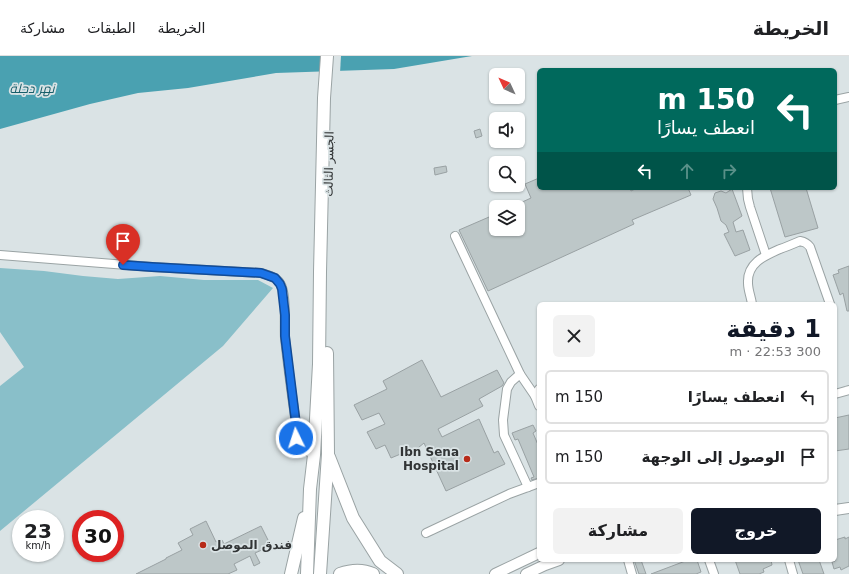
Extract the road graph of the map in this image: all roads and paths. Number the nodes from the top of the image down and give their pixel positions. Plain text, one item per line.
1 (327, 56) edge
2 (333, 56) edge
3 (849, 97) edge
4 (837, 100) edge
5 (747, 190) edge
6 (455, 236) dead end
7 (0, 255) edge
8 (766, 255) junction
9 (324, 272) junction
10 (752, 302) edge
11 (829, 302) edge
12 (520, 374) junction
13 (849, 390) edge
14 (537, 393) edge
15 (837, 393) edge
16 (328, 454) junction
17 (314, 455) junction
18 (537, 484) edge
19 (528, 487) junction
20 (310, 489) junction
21 (849, 508) edge
22 (837, 510) edge
23 (849, 514) edge
24 (837, 516) edge
25 (426, 533) dead end
26 (537, 554) edge
27 (544, 562) edge
28 (629, 562) edge
29 (710, 562) edge
30 (790, 562) edge
31 (291, 574) edge
32 (307, 574) edge
33 (320, 574) edge
34 (340, 574) edge
35 (373, 574) edge
36 (397, 574) edge
37 (496, 574) edge
38 (526, 574) edge
39 (632, 574) edge
40 (714, 574) edge
41 (793, 574) edge

1 - 9 highway, الجسر الثالث
2 - 9 highway, الجسر الثالث
3 - 4 street
5 - 8 street
6 - 12 street
7 - 17 street
8 - 10 street
8 - 11 street
9 - 16 highway
9 - 17 highway
12 - 14 street
12 - 19 street
13 - 15 street
16 - 33 highway
16 - 36 highway
17 - 20 highway
18 - 19 street
19 - 25 street
20 - 31 highway
20 - 32 highway
21 - 22 main road
23 - 24 main road
26 - 37 main road
27 - 38 main road
28 - 39 street
29 - 40 street
30 - 41 street
34 - 35 highway

